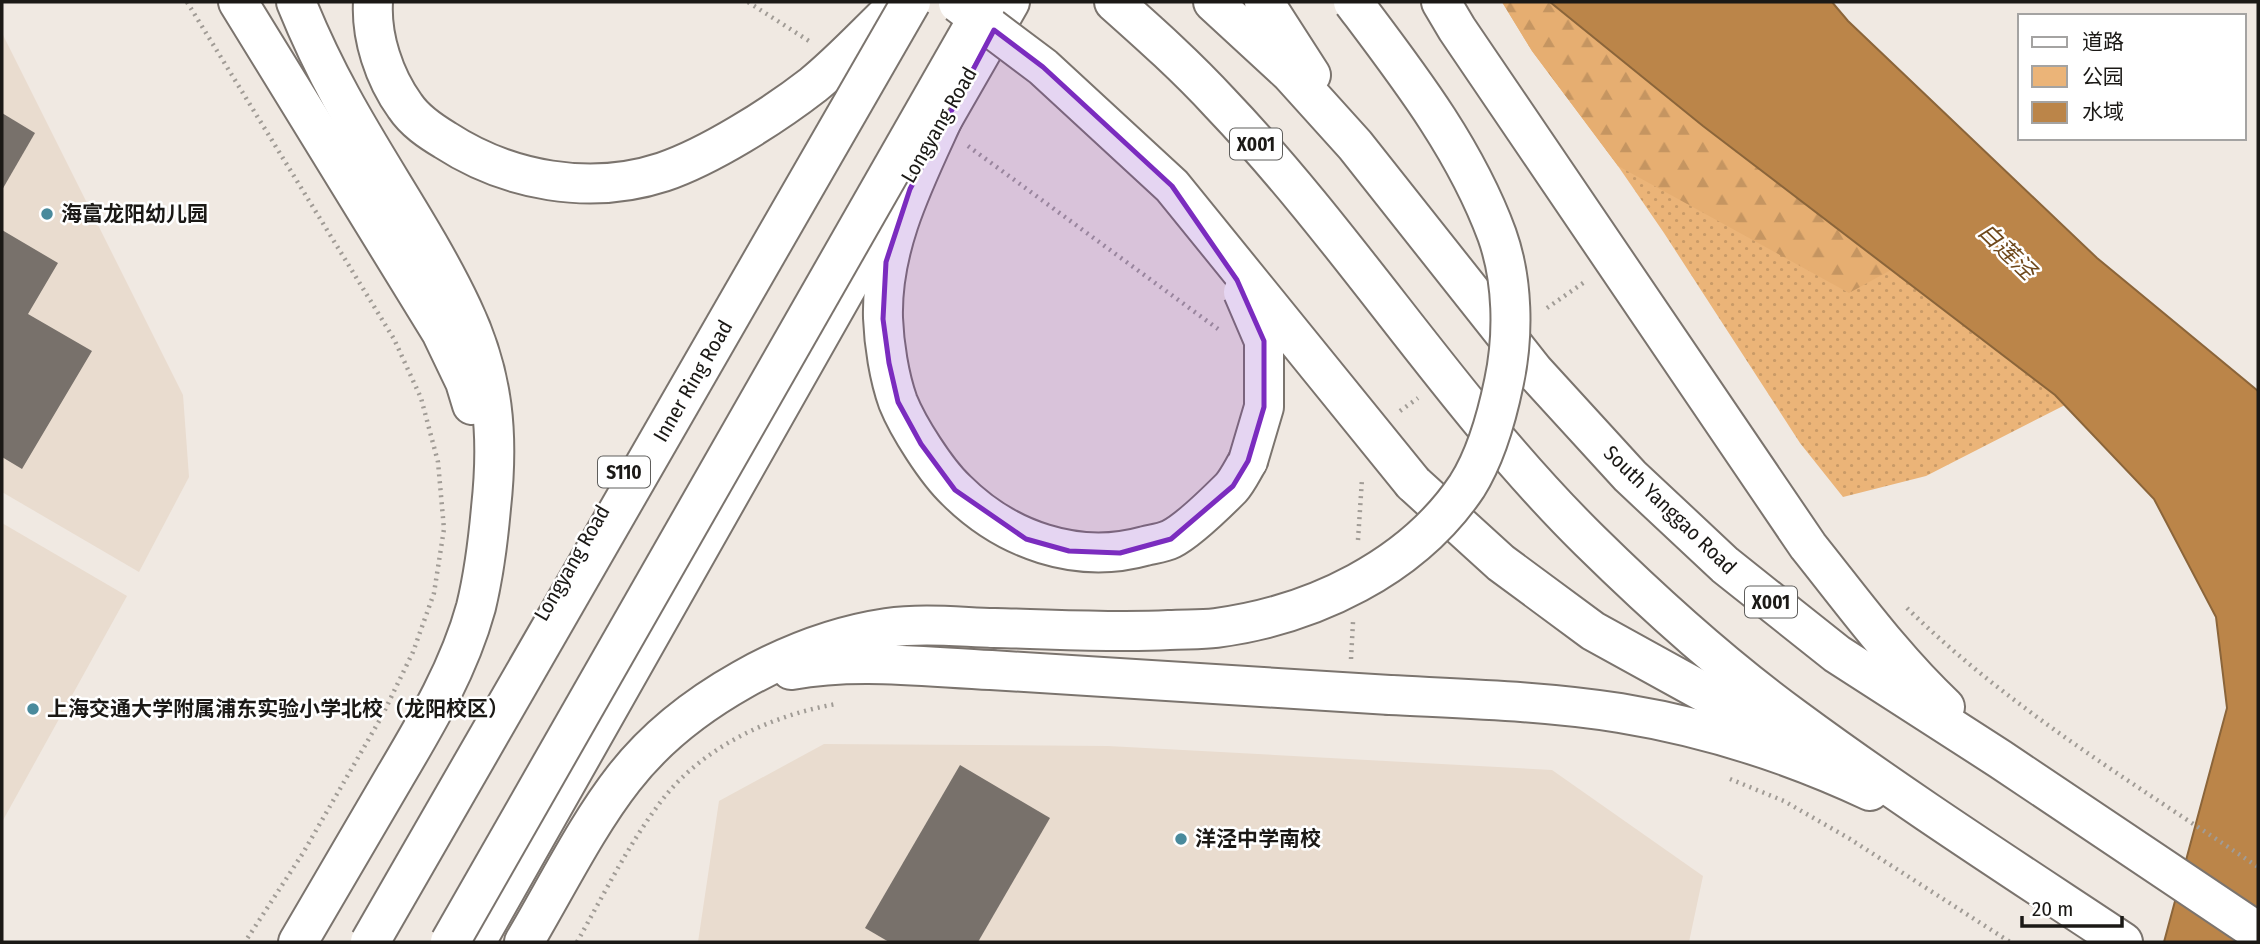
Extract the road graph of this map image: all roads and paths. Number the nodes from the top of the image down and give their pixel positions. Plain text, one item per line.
1 (187, 2) edge
2 (238, 2) edge
3 (296, 2) edge
4 (373, 2) edge
5 (748, 2) edge
6 (956, 2) edge
7 (987, 2) edge
8 (1010, 2) edge
9 (1114, 2) edge
10 (1213, 2) edge
11 (1264, 2) edge
12 (1353, 2) edge
13 (1441, 2) edge
14 (899, 5) edge
15 (810, 41) dead end
16 (953, 126) junction
17 (1354, 145) junction
18 (1172, 186) junction
19 (419, 260) junction
20 (1592, 276) dead end
21 (1543, 311) dead end
22 (1222, 331) dead end
23 (1902, 603) dead end
24 (747, 678) junction
25 (841, 703) dead end
26 (2000, 759) junction
27 (1724, 776) dead end
28 (1964, 835) junction
29 (2258, 867) edge
30 (2258, 932) edge
31 (245, 942) edge
32 (298, 942) edge
33 (352, 942) edge
34 (370, 942) edge
35 (450, 942) edge
36 (476, 942) edge
37 (524, 942) edge
38 (577, 942) edge
39 (2010, 942) edge
40 (2123, 942) edge

1 - 31 path
2 - 19 main road
3 - 19 main road
4 - 14 main road
5 - 15 path
6 - 18 main road, bridge
7 - 35 main road, bridge
8 - 16 main road, Longyang Road
9 - 28 main road, X001
10 - 17 main road, South Yanggao Road / X001
11 - 17 main road
12 - 24 main road, bridge
13 - 26 main road
14 - 33 main road, Longyang Road / S110
14 - 34 main road, Inner Ring Road, bridge
16 - 18 main road, bridge
16 - 22 path
16 - 36 main road, Longyang Road
17 - 26 main road, South Yanggao Road / X001
18 - 28 main road, bridge
19 - 32 main road
20 - 21 path
23 - 29 path
24 - 28 main road, bridge
24 - 37 main road
25 - 38 path
26 - 30 main road, South Yanggao Road / X001
27 - 39 path
28 - 40 main road

